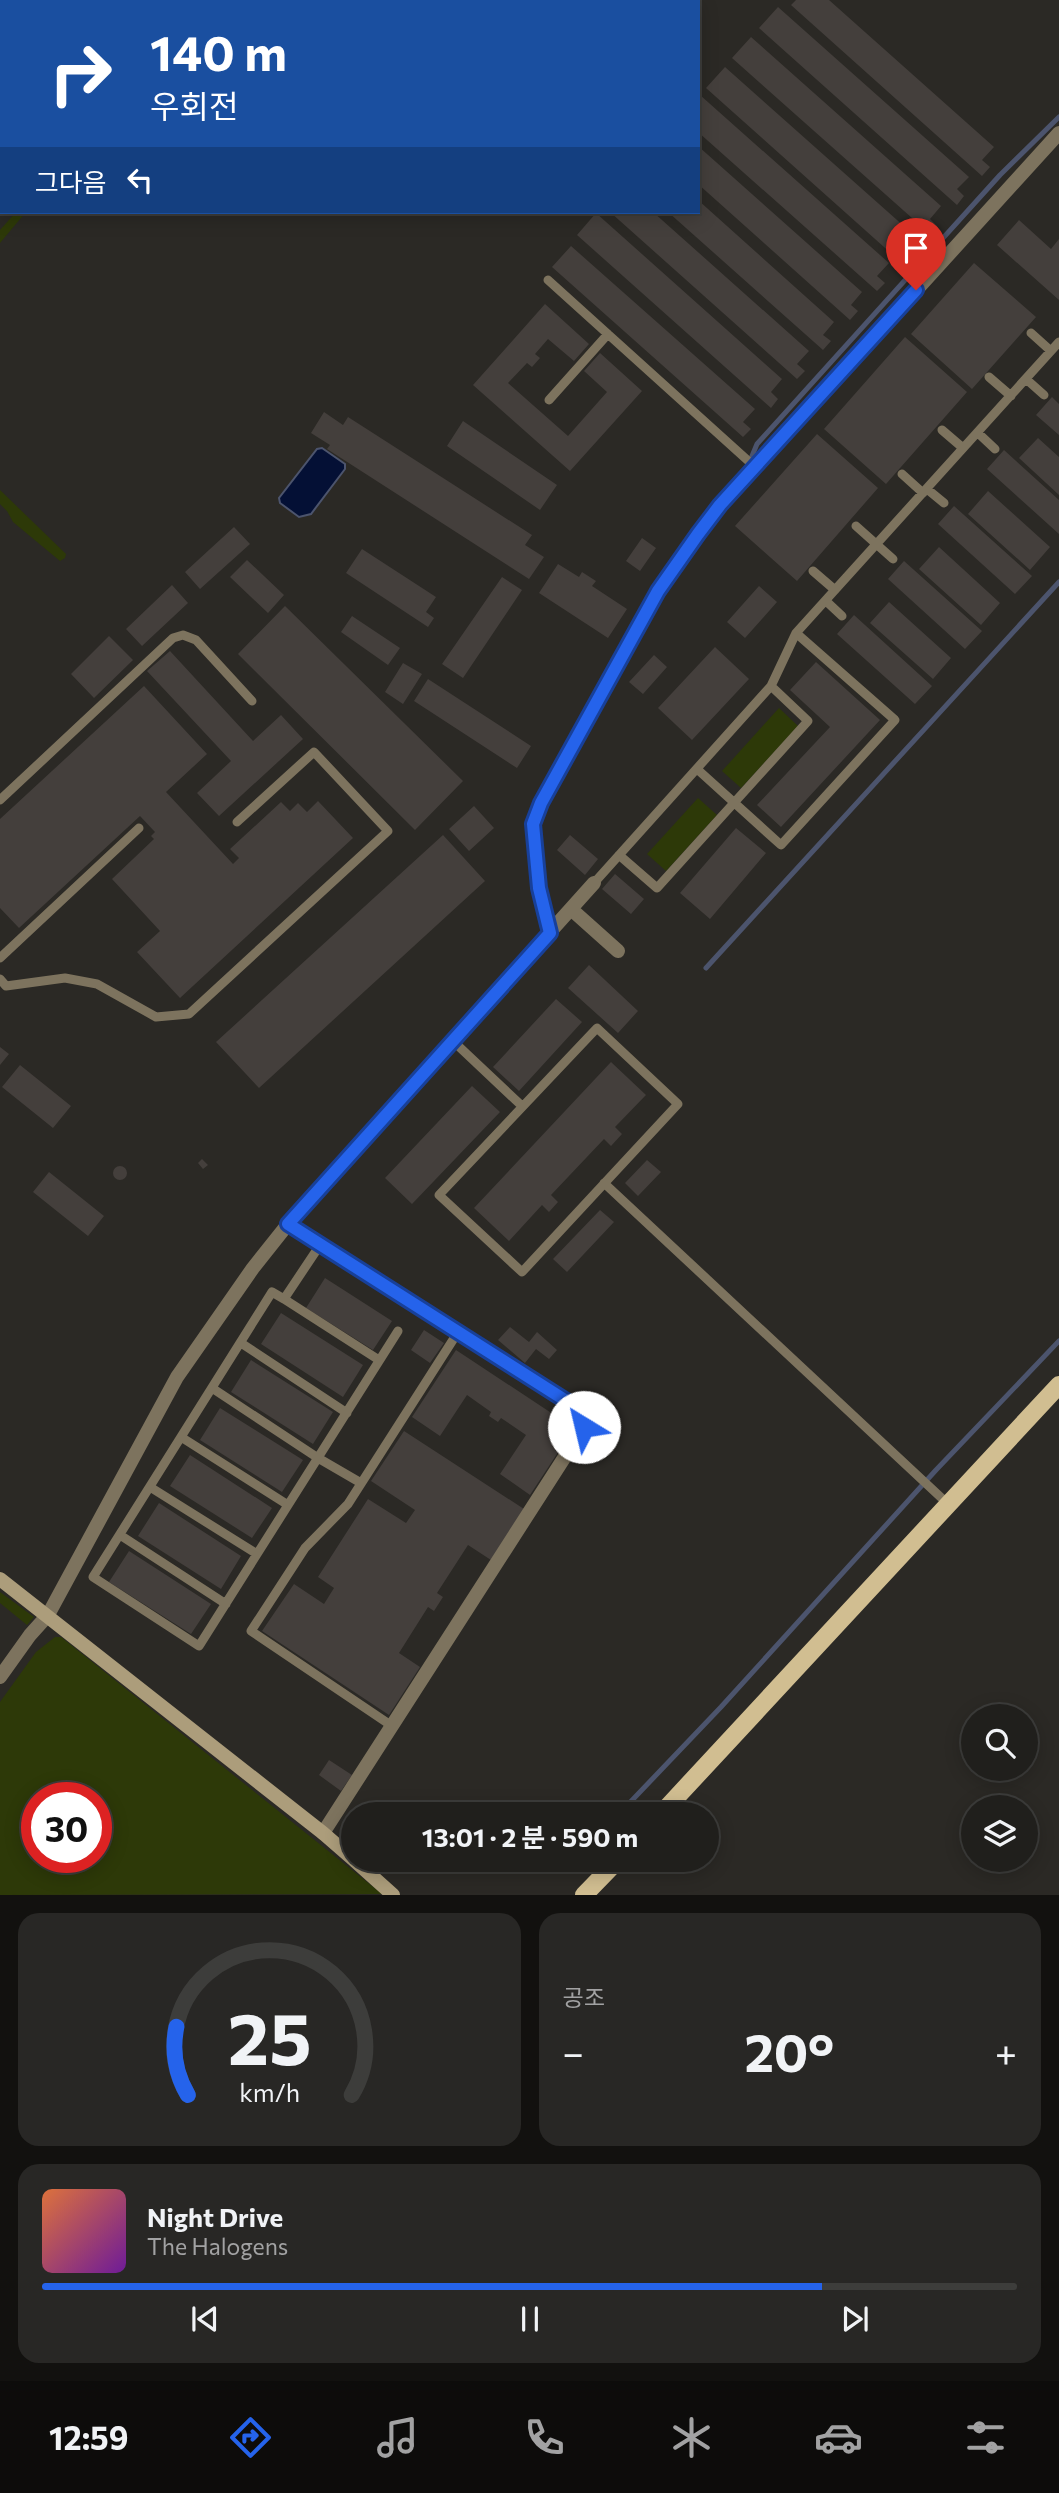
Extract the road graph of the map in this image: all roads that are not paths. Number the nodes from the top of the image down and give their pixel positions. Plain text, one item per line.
1 (1059, 133) edge
2 (548, 280) dead end
3 (608, 334) junction
4 (1031, 334) dead end
5 (1059, 342) edge
6 (1051, 351) junction
7 (989, 377) dead end
8 (1026, 379) junction
9 (1044, 395) dead end
10 (1011, 396) junction
11 (549, 400) dead end
12 (942, 429) dead end
13 (978, 433) junction
14 (963, 448) junction
15 (995, 449) dead end
16 (755, 467) junction
17 (902, 474) dead end
18 (925, 491) junction
19 (944, 503) dead end
20 (856, 526) dead end
21 (877, 544) junction
22 (893, 559) dead end
23 (813, 571) dead end
24 (835, 590) junction
25 (826, 601) junction
26 (842, 616) dead end
27 (796, 633) junction
28 (771, 686) junction
29 (252, 701) dead end
30 (697, 769) junction
31 (0, 800) edge
32 (734, 802) junction
33 (237, 822) dead end
34 (139, 828) dead end
35 (619, 855) junction
36 (594, 883) joint
37 (571, 909) junction
38 (550, 933) junction
39 (618, 951) dead end
40 (0, 958) edge
41 (2, 986) edge
42 (453, 1041) junction
43 (522, 1105) junction
44 (604, 1184) junction
45 (288, 1224) junction
46 (320, 1245) junction
47 (284, 1299) junction
48 (398, 1331) dead end
49 (458, 1332) junction
50 (240, 1343) junction
51 (379, 1360) junction
52 (1059, 1385) edge
53 (212, 1388) junction
54 (347, 1412) junction
55 (181, 1437) junction
56 (318, 1458) junction
57 (361, 1483) junction
58 (150, 1487) junction
59 (948, 1504) junction
60 (288, 1506) junction
61 (120, 1535) junction
62 (257, 1554) junction
63 (0, 1578) edge
64 (226, 1604) junction
65 (48, 1615) junction
66 (0, 1677) edge
67 (392, 1726) junction
68 (672, 1802) edge
69 (323, 1833) junction
70 (341, 1849) edge
71 (367, 1872) edge
72 (606, 1872) edge
73 (393, 1895) edge
74 (584, 1895) edge

1 - 16 street
2 - 3 lane
3 - 11 lane
3 - 16 lane
4 - 6 lane
5 - 6 lane
6 - 8 lane
7 - 10 lane
8 - 9 lane
8 - 10 lane
10 - 13 lane
12 - 14 lane
13 - 14 lane
13 - 15 lane
14 - 18 lane
16 - 38 street
17 - 18 lane
18 - 19 lane
18 - 21 lane
20 - 21 lane
21 - 22 lane
21 - 24 lane
23 - 24 lane
24 - 25 lane
25 - 26 lane
25 - 27 lane
27 - 28 lane
27 - 32 lane
28 - 30 lane
28 - 32 lane
29 - 31 lane
30 - 32 lane
30 - 35 lane
32 - 35 lane
33 - 41 lane
34 - 40 lane
35 - 36 lane
36 - 37 street
37 - 38 street
37 - 39 street
38 - 42 street
42 - 43 lane
42 - 45 street
43 - 44 lane
43 - 44 lane
44 - 59 lane
45 - 46 street
45 - 65 street
46 - 47 lane
46 - 49 street
47 - 50 lane
47 - 51 lane
48 - 51 lane
49 - 57 lane
49 - 67 street
50 - 53 lane
50 - 54 lane
51 - 54 lane
52 - 59 main road
53 - 55 lane
53 - 56 lane
54 - 56 lane
55 - 58 lane
55 - 60 lane
56 - 57 lane
56 - 60 lane
57 - 67 lane
58 - 61 lane
58 - 62 lane
59 - 68 main road
60 - 62 lane
61 - 64 lane
61 - 64 lane
62 - 64 lane
63 - 65 main road
65 - 66 street
65 - 69 main road
67 - 69 street
69 - 70 main road
71 - 73 main road
72 - 74 main road

